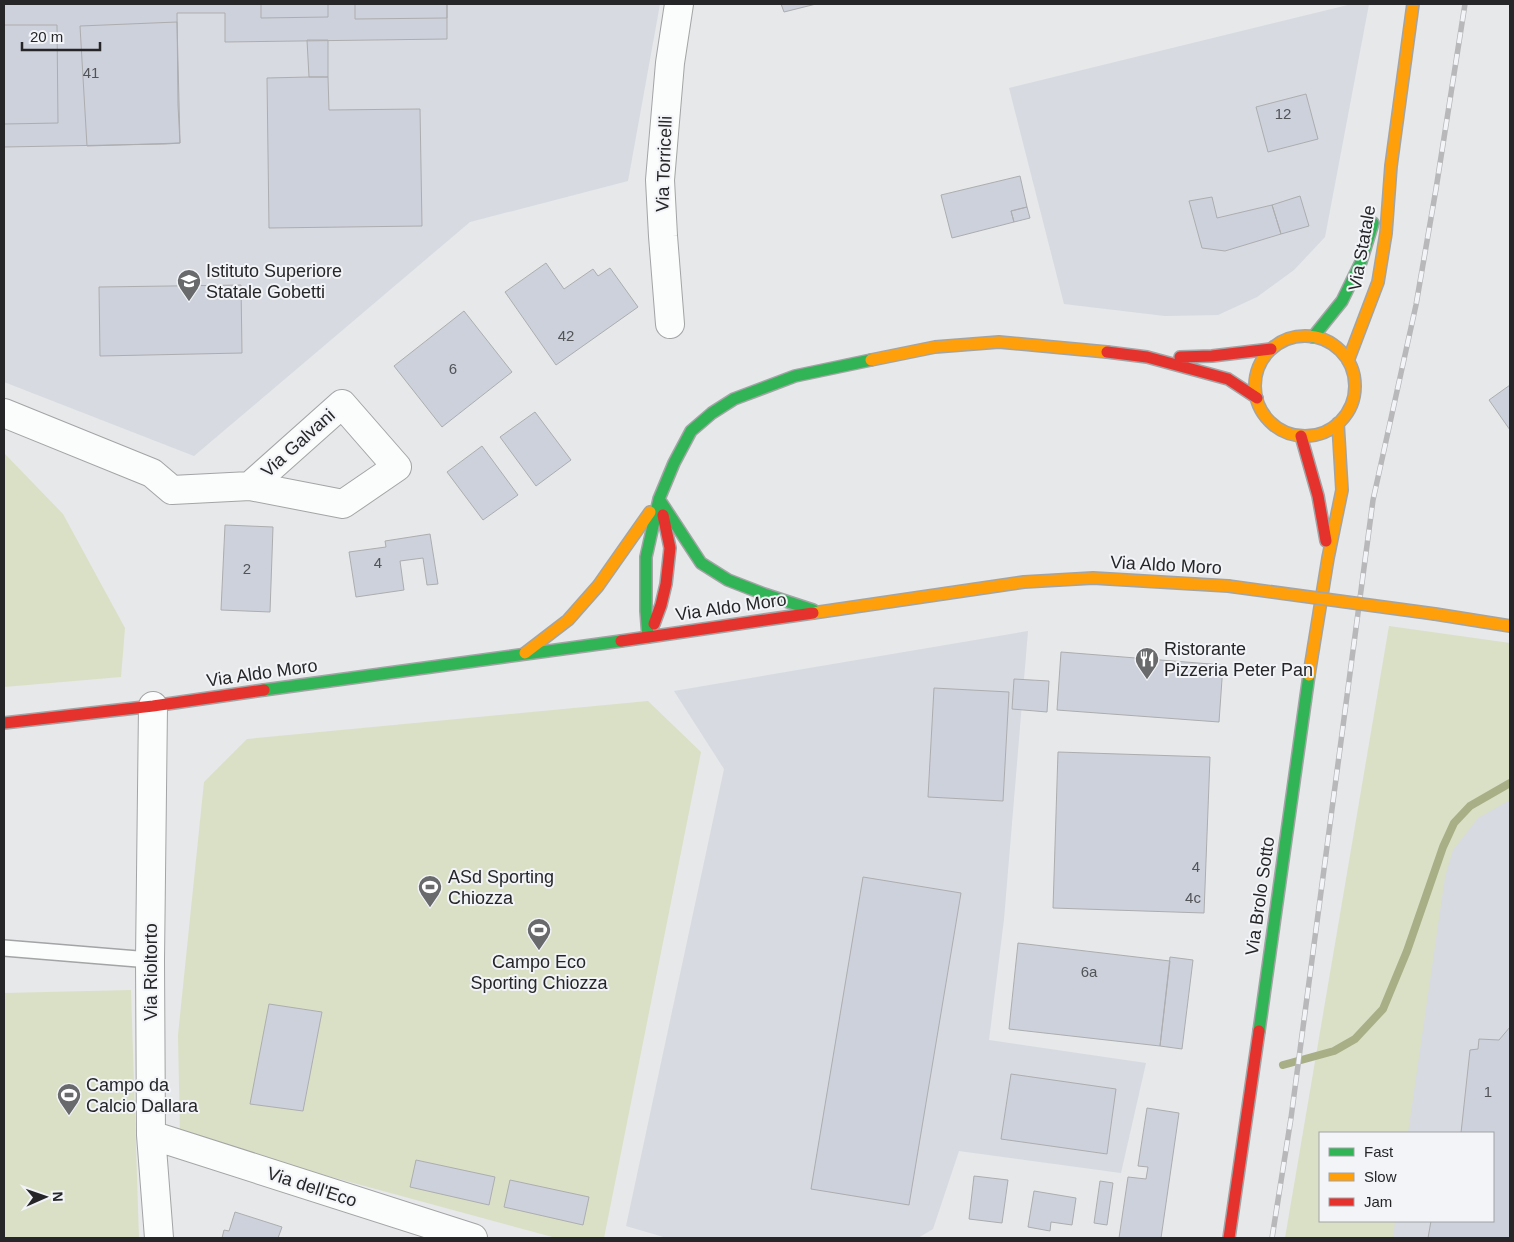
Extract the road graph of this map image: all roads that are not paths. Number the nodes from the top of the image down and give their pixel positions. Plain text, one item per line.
1 (679, 4) edge
2 (1413, 4) edge
3 (1391, 166) junction
4 (670, 324) dead end
5 (1313, 337) junction
6 (1271, 350) junction
7 (1146, 357) junction
8 (1348, 361) junction
9 (1257, 398) junction
10 (4, 413) edge
11 (1338, 423) junction
12 (1301, 436) junction
13 (250, 486) junction
14 (659, 499) junction
15 (1328, 558) junction
16 (819, 612) junction
17 (1510, 626) edge
18 (648, 637) junction
19 (524, 654) junction
20 (153, 706) junction
21 (4, 723) edge
22 (4, 948) edge
23 (150, 960) junction
24 (151, 1135) junction
25 (159, 1238) edge
26 (473, 1238) edge
27 (1229, 1238) edge

1 - 4 street, Via Torricelli
2 - 3 main road, Via Statale
3 - 5 main road, Via Statale
3 - 8 main road, Via Statale
5 - 6 main road
5 - 8 main road
6 - 7 main road, Via Aldo Moro
6 - 9 main road
7 - 9 main road, Via Aldo Moro
7 - 14 main road, Via Aldo Moro
8 - 11 main road
9 - 12 main road
10 - 13 street, Via Galvani
11 - 12 main road
11 - 15 main road, Via Brolo Sotto
12 - 15 main road, Via Brolo Sotto
13 - 13 street, Via Galvani
14 - 16 main road, Via Aldo Moro
14 - 18 main road, Via Aldo Moro
14 - 18 main road, Via Aldo Moro
14 - 19 main road, Via Aldo Moro
15 - 27 main road, Via Brolo Sotto
16 - 17 main road, Via Aldo Moro, bridge
16 - 18 main road, Via Aldo Moro
18 - 19 main road, Via Aldo Moro
19 - 20 main road, Via Aldo Moro
20 - 21 main road, Via Aldo Moro
20 - 23 street, Via Rioltorto
22 - 23 lane
23 - 24 street, Via Rioltorto
24 - 25 street, Via Rioltorto
24 - 26 street, Via dell'Eco

